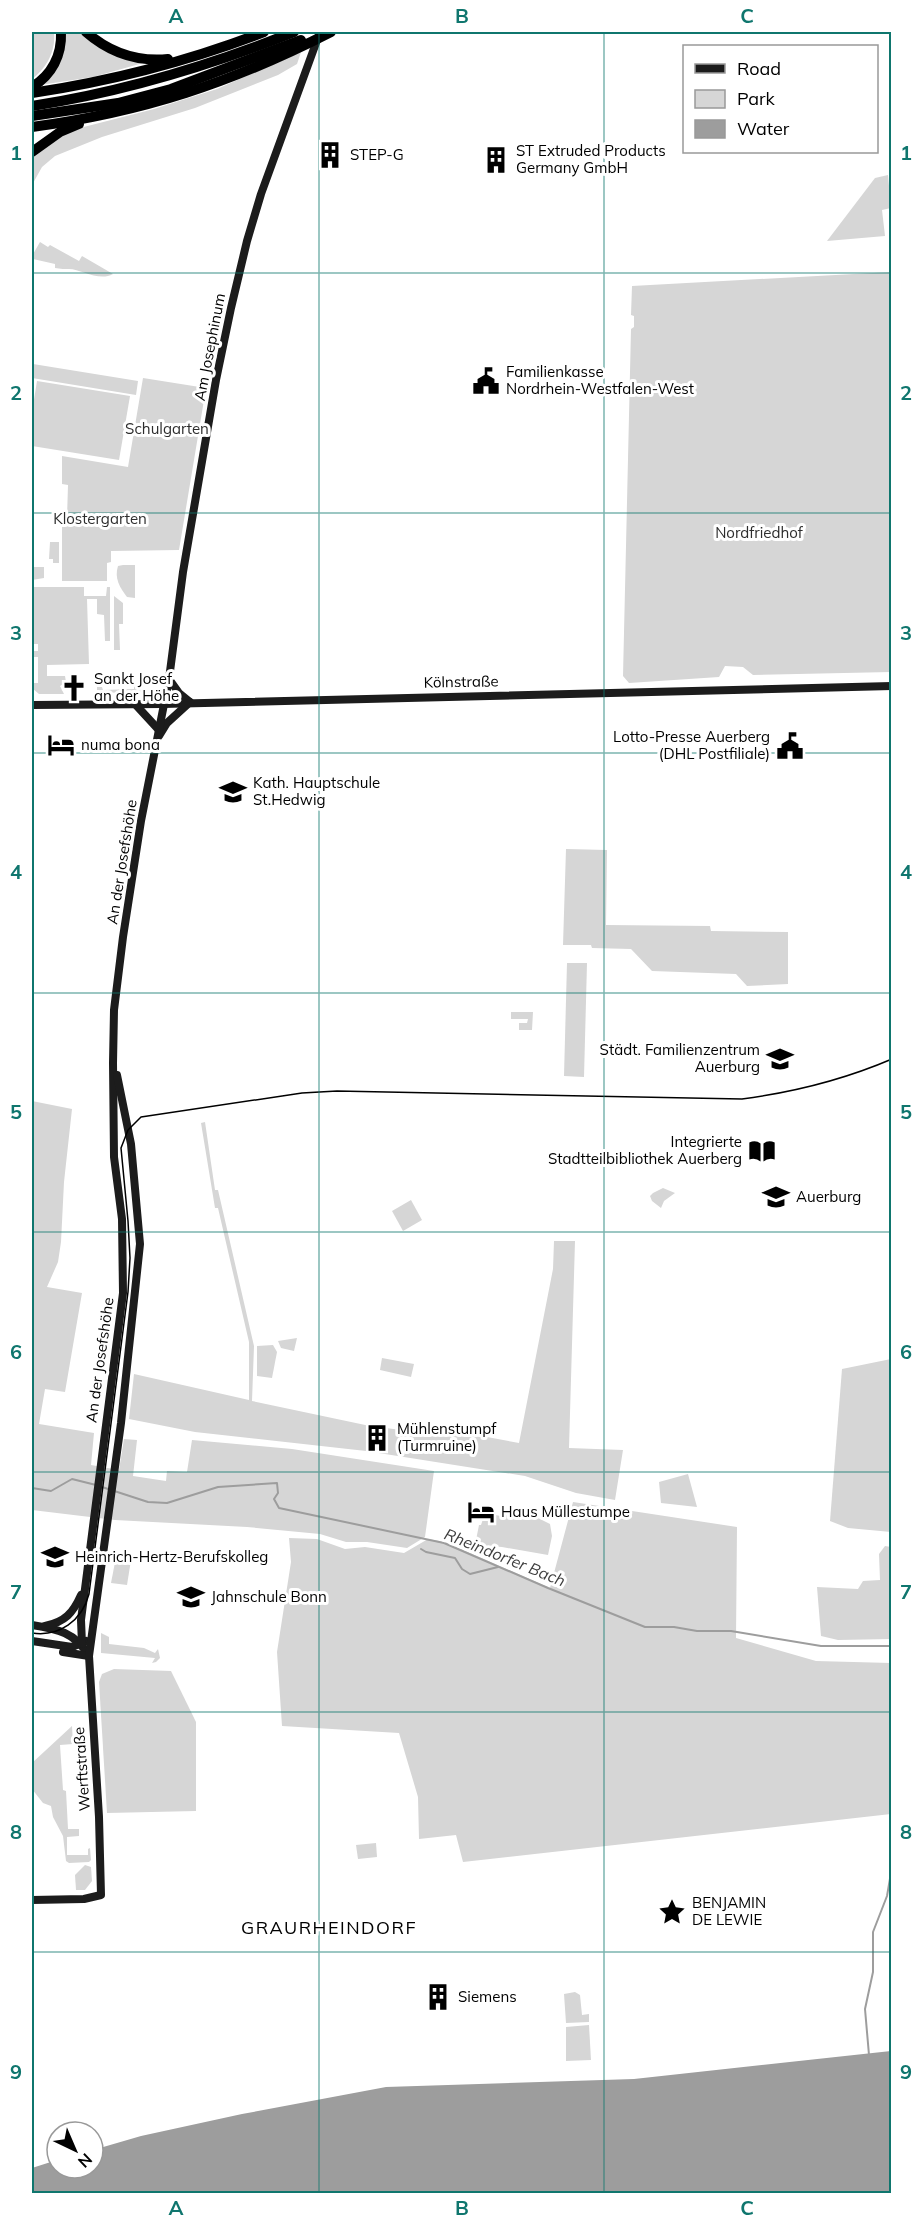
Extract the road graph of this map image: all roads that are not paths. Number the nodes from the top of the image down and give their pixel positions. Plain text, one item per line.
1 (61, 32) edge
2 (86, 32) edge
3 (251, 32) edge
4 (264, 32) edge
5 (294, 32) edge
6 (321, 32) edge
7 (331, 32) edge
8 (32, 87) edge
9 (32, 93) edge
10 (32, 106) edge
11 (32, 116) edge
12 (96, 118) junction
13 (32, 127) edge
14 (32, 152) edge
15 (169, 679) junction
16 (891, 686) edge
17 (190, 702) junction
18 (135, 704) junction
19 (163, 704) junction
20 (32, 705) edge
21 (158, 729) junction
22 (157, 739) junction
23 (113, 1063) junction
24 (85, 1587) junction
25 (36, 1626) edge
26 (92, 1632) junction
27 (32, 1643) edge
28 (82, 1644) junction
29 (89, 1656) junction
30 (32, 1900) edge

1 - 8 highway
2 - 3 highway
4 - 9 highway
5 - 10 highway
6 - 11 highway
6 - 15 street, Am Josephinum
7 - 12 highway
12 - 13 highway
12 - 14 highway
15 - 17 street
15 - 19 street, Am Josephinum
16 - 17 street, Kölnstraße
17 - 19 street, Kölnstraße
17 - 22 street, An der Josefshöhe
18 - 19 street, Kölnstraße
18 - 20 street, Kölnstraße
18 - 21 street
19 - 21 street, An der Josefshöhe
21 - 22 street, An der Josefshöhe
22 - 23 street, An der Josefshöhe
23 - 24 street, An der Josefshöhe
23 - 26 street, An der Josefshöhe
24 - 25 street
24 - 28 street, An der Josefshöhe
25 - 28 street
26 - 28 street
26 - 29 street, An der Josefshöhe
27 - 28 street
27 - 29 street
28 - 29 street, Werftstraße
29 - 30 street, Werftstraße

